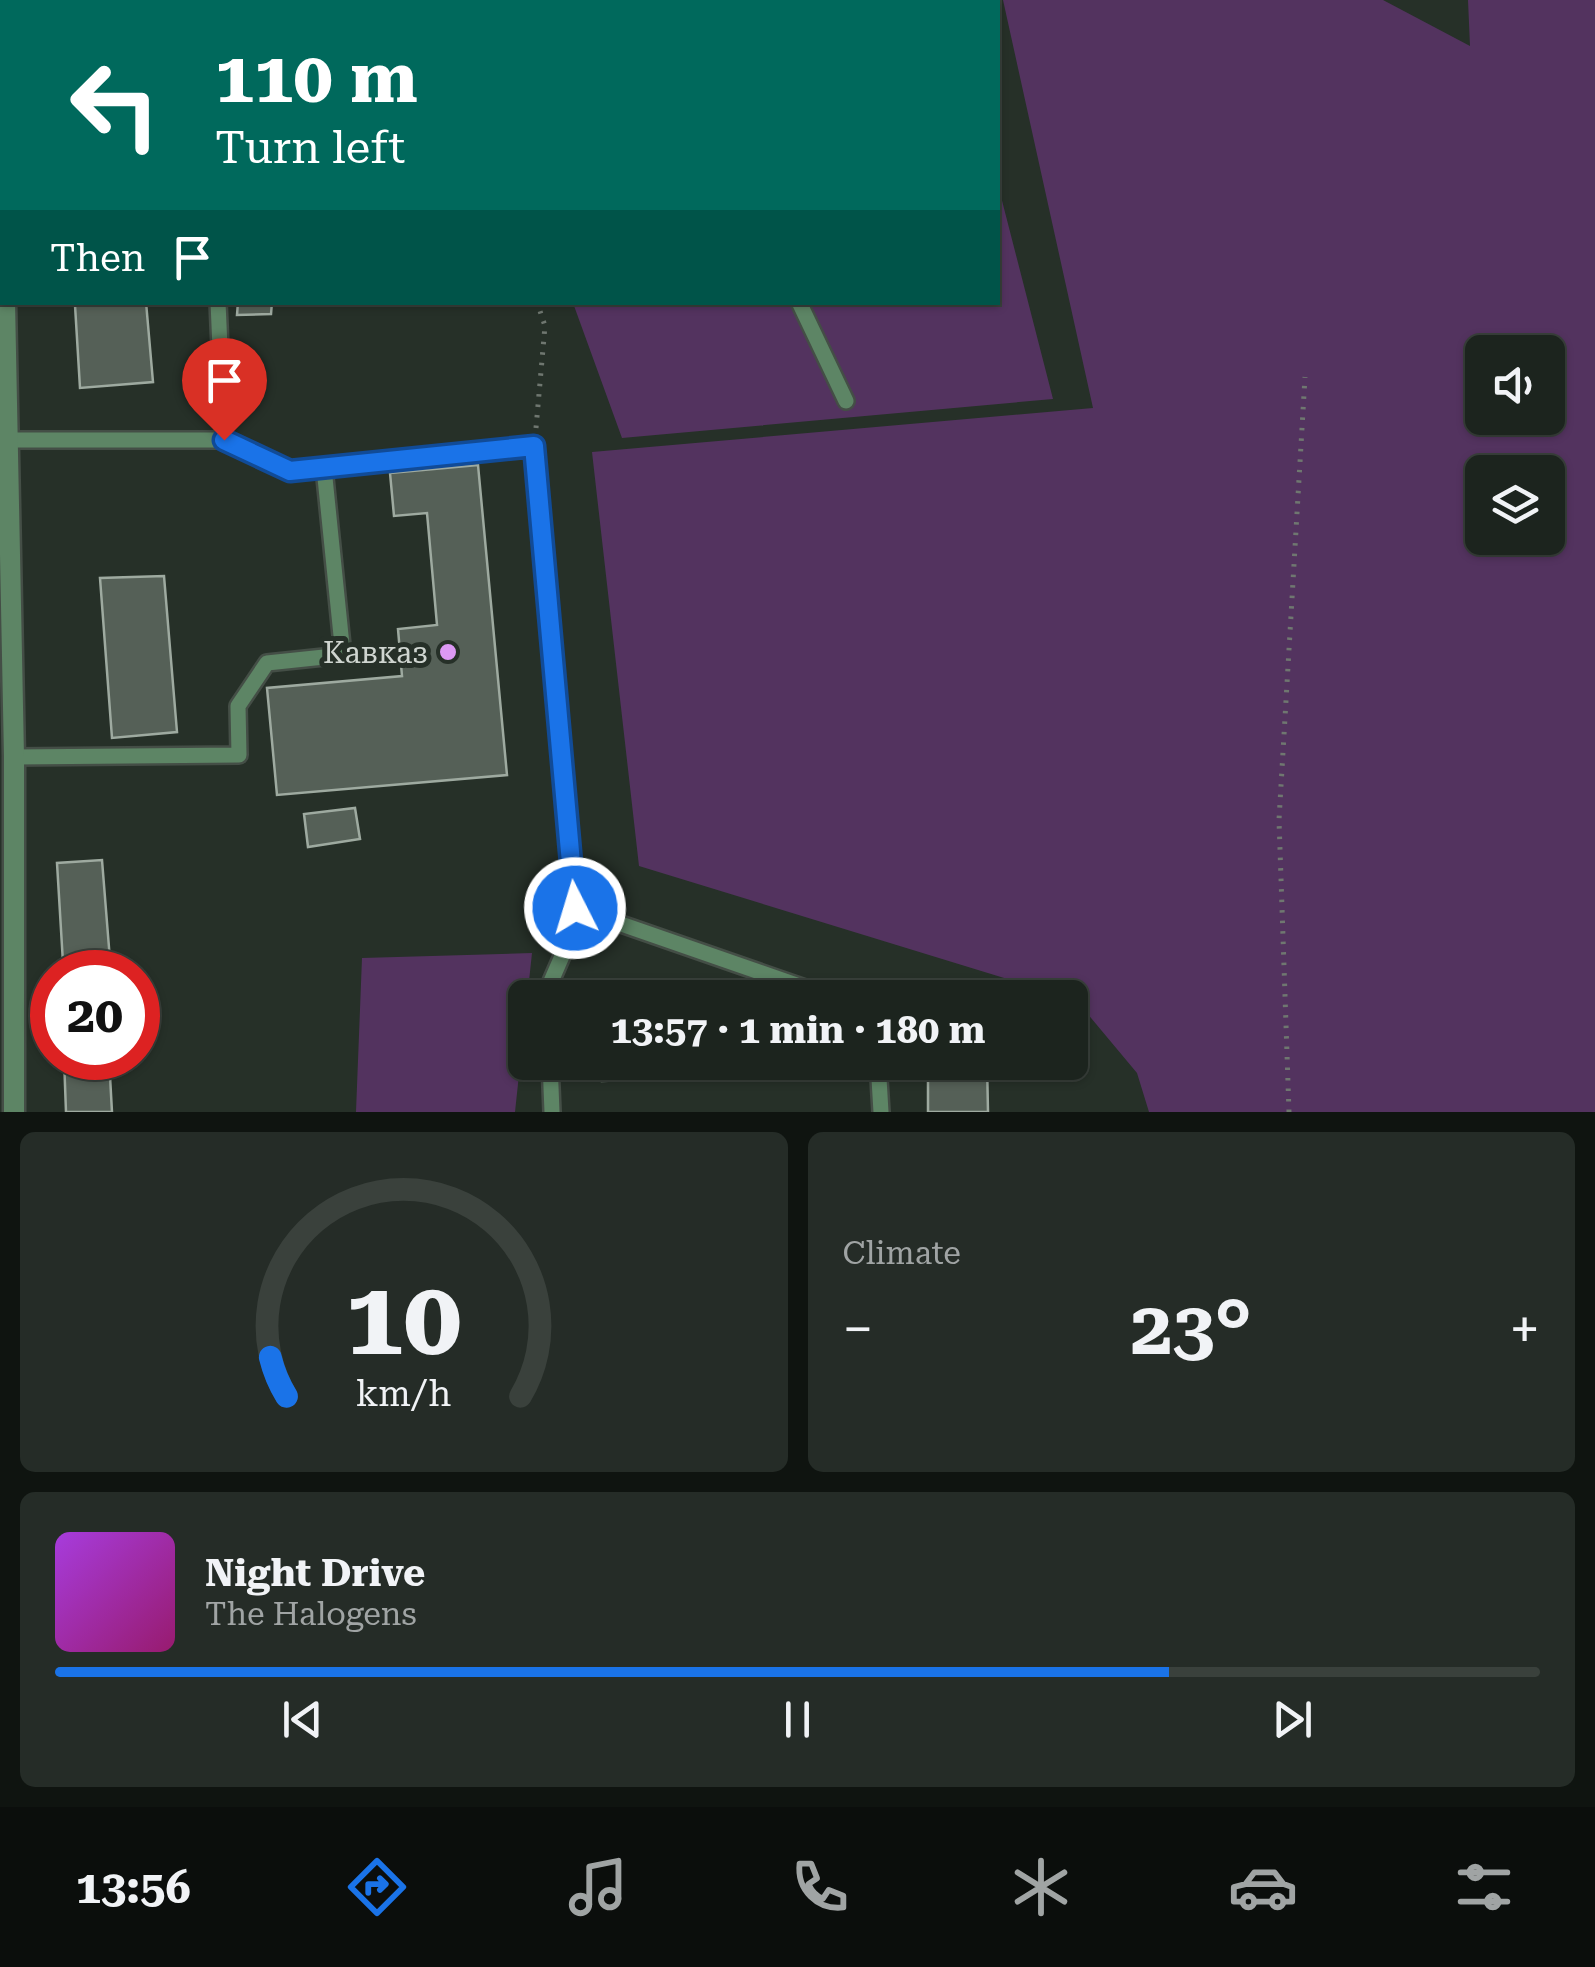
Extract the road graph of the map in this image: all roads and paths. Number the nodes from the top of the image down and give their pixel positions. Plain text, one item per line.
1 (5, 305) edge
2 (218, 305) edge
3 (538, 305) edge
4 (801, 305) edge
5 (1305, 377) dead end
6 (846, 401) dead end
7 (8, 440) junction
8 (224, 440) junction
9 (534, 446) junction
10 (324, 468) junction
11 (14, 757) junction
12 (0, 782) edge
13 (575, 908) junction
14 (553, 980) edge
15 (782, 980) edge
16 (551, 1080) edge
17 (879, 1080) edge
18 (14, 1112) edge
19 (552, 1112) edge
20 (881, 1112) edge
21 (1288, 1112) edge

1 - 7 street
2 - 8 lane
3 - 9 path
4 - 6 lane
5 - 21 path
7 - 8 lane
7 - 11 street
8 - 10 lane
9 - 10 lane
9 - 13 lane
10 - 11 lane
11 - 12 street
11 - 18 street
13 - 14 lane
13 - 15 lane
16 - 19 lane
17 - 20 lane

